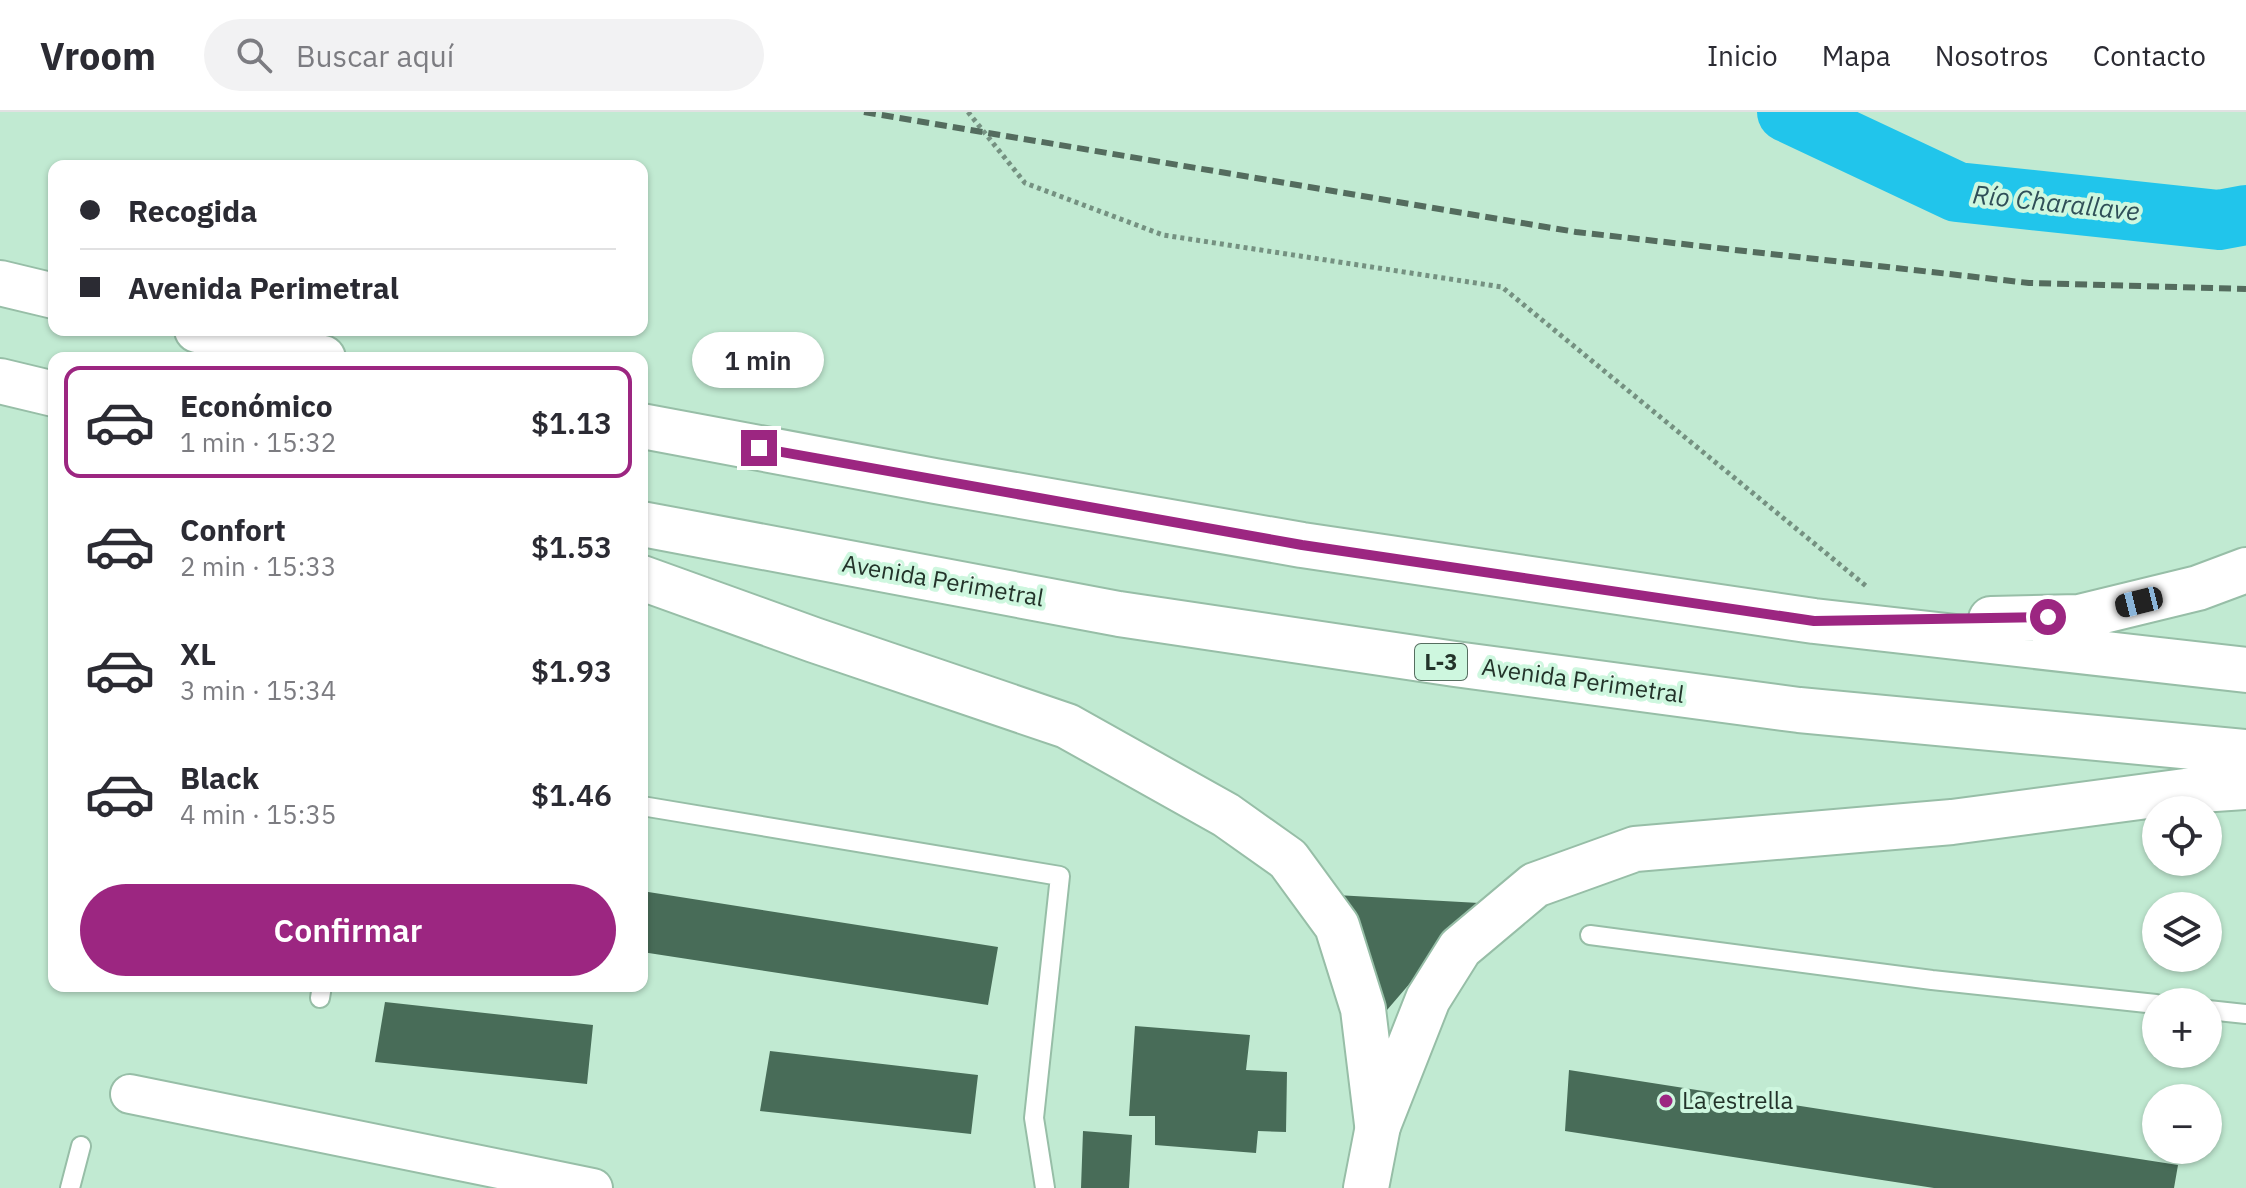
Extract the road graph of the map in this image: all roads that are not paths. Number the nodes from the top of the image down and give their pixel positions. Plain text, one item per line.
1 (0, 283) edge
2 (48, 295) edge
3 (224, 336) edge
4 (296, 352) edge
5 (0, 381) edge
6 (48, 393) edge
7 (648, 427) edge
8 (648, 525) edge
9 (2246, 570) edge
10 (648, 580) edge
11 (1814, 621) junction
12 (2246, 670) edge
13 (2246, 752) edge
14 (2246, 787) edge
15 (648, 807) edge
16 (1590, 935) dead end
17 (2142, 1002) edge
18 (2222, 1011) edge
19 (2246, 1014) edge
20 (130, 1094) dead end
21 (1378, 1126) junction
22 (81, 1146) dead end
23 (70, 1188) edge
24 (593, 1188) edge
25 (1045, 1188) edge
26 (1366, 1188) edge

1 - 2 main road
3 - 4 main road
5 - 6 main road
7 - 11 main road
8 - 13 main road, Avenida Perimetral / L-3
9 - 11 main road
10 - 21 main road
11 - 12 main road
14 - 21 main road
15 - 25 lane
16 - 17 lane
18 - 19 lane
20 - 24 street
21 - 26 main road
22 - 23 lane

